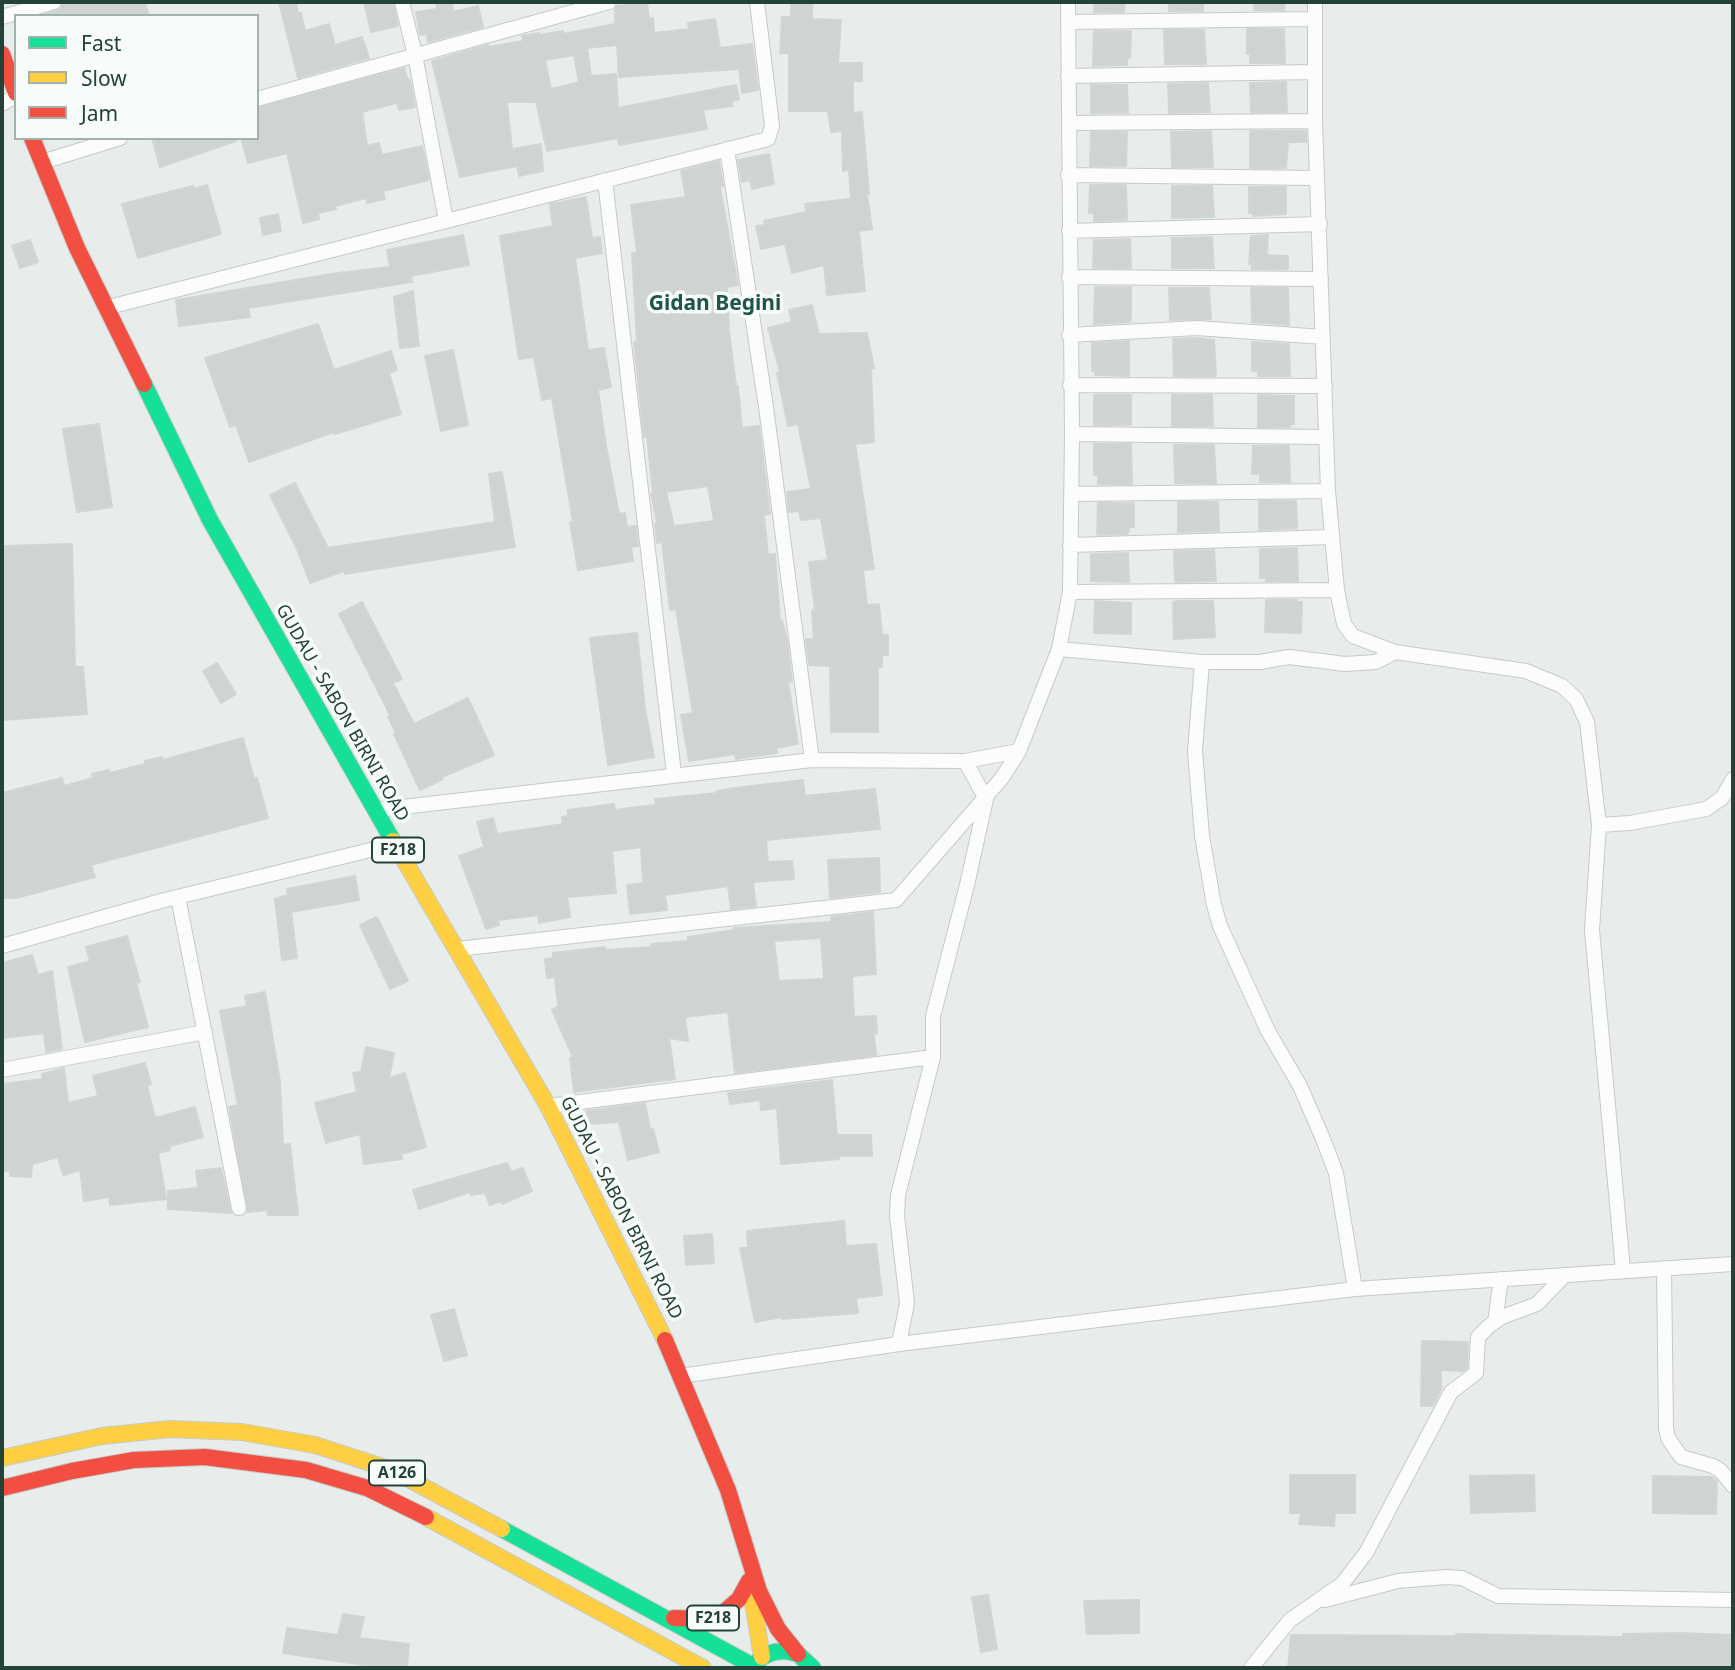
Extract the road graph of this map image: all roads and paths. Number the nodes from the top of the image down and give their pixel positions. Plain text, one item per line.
1 (54, 2) edge
2 (402, 2) edge
3 (609, 2) edge
4 (757, 2) edge
5 (1068, 2) edge
6 (1315, 2) edge
7 (15, 14) edge
8 (1315, 19) junction
9 (1068, 22) junction
10 (2, 54) edge
11 (415, 55) junction
12 (1315, 72) junction
13 (1068, 76) junction
14 (14, 89) edge
15 (259, 98) edge
16 (1315, 121) junction
17 (1070, 123) junction
18 (33, 140) edge
19 (114, 140) edge
20 (727, 149) junction
21 (42, 162) junction
22 (1068, 174) junction
23 (1318, 178) junction
24 (605, 180) junction
25 (446, 221) junction
26 (1320, 225) junction
27 (1069, 231) junction
28 (1069, 277) junction
29 (1321, 279) junction
30 (105, 307) junction
31 (1069, 335) junction
32 (1323, 337) junction
33 (1070, 385) junction
34 (1325, 386) junction
35 (1072, 434) junction
36 (1326, 436) junction
37 (1328, 491) junction
38 (1071, 494) junction
39 (1332, 537) junction
40 (1070, 545) junction
41 (1337, 590) junction
42 (1070, 592) junction
43 (1059, 649) junction
44 (1395, 652) junction
45 (1202, 662) junction
46 (1019, 751) junction
47 (812, 760) junction
48 (965, 761) junction
49 (674, 774) junction
50 (1733, 779) edge
51 (986, 799) junction
52 (376, 810) junction
53 (1599, 825) junction
54 (395, 844) junction
55 (178, 897) junction
56 (2, 946) edge
57 (457, 949) junction
58 (205, 1032) junction
59 (933, 1057) junction
60 (2, 1070) edge
61 (548, 1106) junction
62 (239, 1208) dead end
63 (1733, 1264) edge
64 (1664, 1268) junction
65 (1623, 1270) junction
66 (1565, 1275) junction
67 (1501, 1279) junction
68 (1355, 1289) junction
69 (1495, 1322) junction
70 (899, 1344) junction
71 (681, 1376) junction
72 (2, 1458) edge
73 (1733, 1486) edge
74 (2, 1488) edge
75 (749, 1574) junction
76 (1733, 1600) edge
77 (1313, 1604) junction
78 (661, 1614) junction
79 (756, 1663) edge
80 (810, 1664) edge
81 (703, 1668) edge
82 (1251, 1668) edge

1 - 7 street
2 - 11 street
3 - 11 street
4 - 20 street
5 - 9 street
6 - 8 street
8 - 9 street
8 - 12 street
9 - 13 street
10 - 14 main road
11 - 15 street
11 - 25 street
12 - 13 street
12 - 16 street
13 - 17 street
16 - 17 street
16 - 23 street
17 - 22 street
18 - 21 main road, GUDAU - SABON BIRNI ROAD / F218
19 - 21 street
20 - 24 street
20 - 47 street
21 - 30 main road, GUDAU - SABON BIRNI ROAD / F218
22 - 23 street
22 - 27 street
23 - 26 street
24 - 25 street
24 - 49 street
25 - 30 street
26 - 27 street
26 - 29 street
27 - 28 street
28 - 29 street
28 - 31 street
29 - 32 street
30 - 52 main road, GUDAU - SABON BIRNI ROAD / F218
31 - 32 street
31 - 33 street
32 - 34 street
33 - 34 street
33 - 35 street
34 - 36 street
35 - 36 street
35 - 38 street
36 - 37 street
37 - 38 street
37 - 39 street
38 - 40 street
39 - 40 street
39 - 41 street
40 - 42 street
41 - 42 street
41 - 44 street
42 - 43 street
43 - 45 street
43 - 46 street
44 - 45 street
44 - 53 street
45 - 68 street
46 - 48 street
46 - 51 street
47 - 48 street
47 - 49 street
48 - 51 street
49 - 52 street
50 - 53 street
51 - 57 street
51 - 59 street
52 - 54 main road, GUDAU - SABON BIRNI ROAD / F218
53 - 65 street
54 - 55 street
54 - 57 main road, GUDAU - SABON BIRNI ROAD / F218
55 - 56 street
55 - 58 street
57 - 61 main road, GUDAU - SABON BIRNI ROAD / F218
58 - 60 street
58 - 62 street
59 - 61 street
59 - 70 street
61 - 71 main road, GUDAU - SABON BIRNI ROAD / F218
63 - 64 street
64 - 65 street
64 - 73 street
65 - 66 street
66 - 67 street
66 - 69 street
67 - 68 street
67 - 69 street
68 - 70 street
69 - 77 street
70 - 71 street
71 - 75 main road, GUDAU - SABON BIRNI ROAD / F218
72 - 78 main road, A126
74 - 81 main road, A126
75 - 78 main road, F218
75 - 79 main road, F218
75 - 80 main road, F218
76 - 77 street
77 - 82 street
78 - 79 main road, A126
79 - 80 main road

